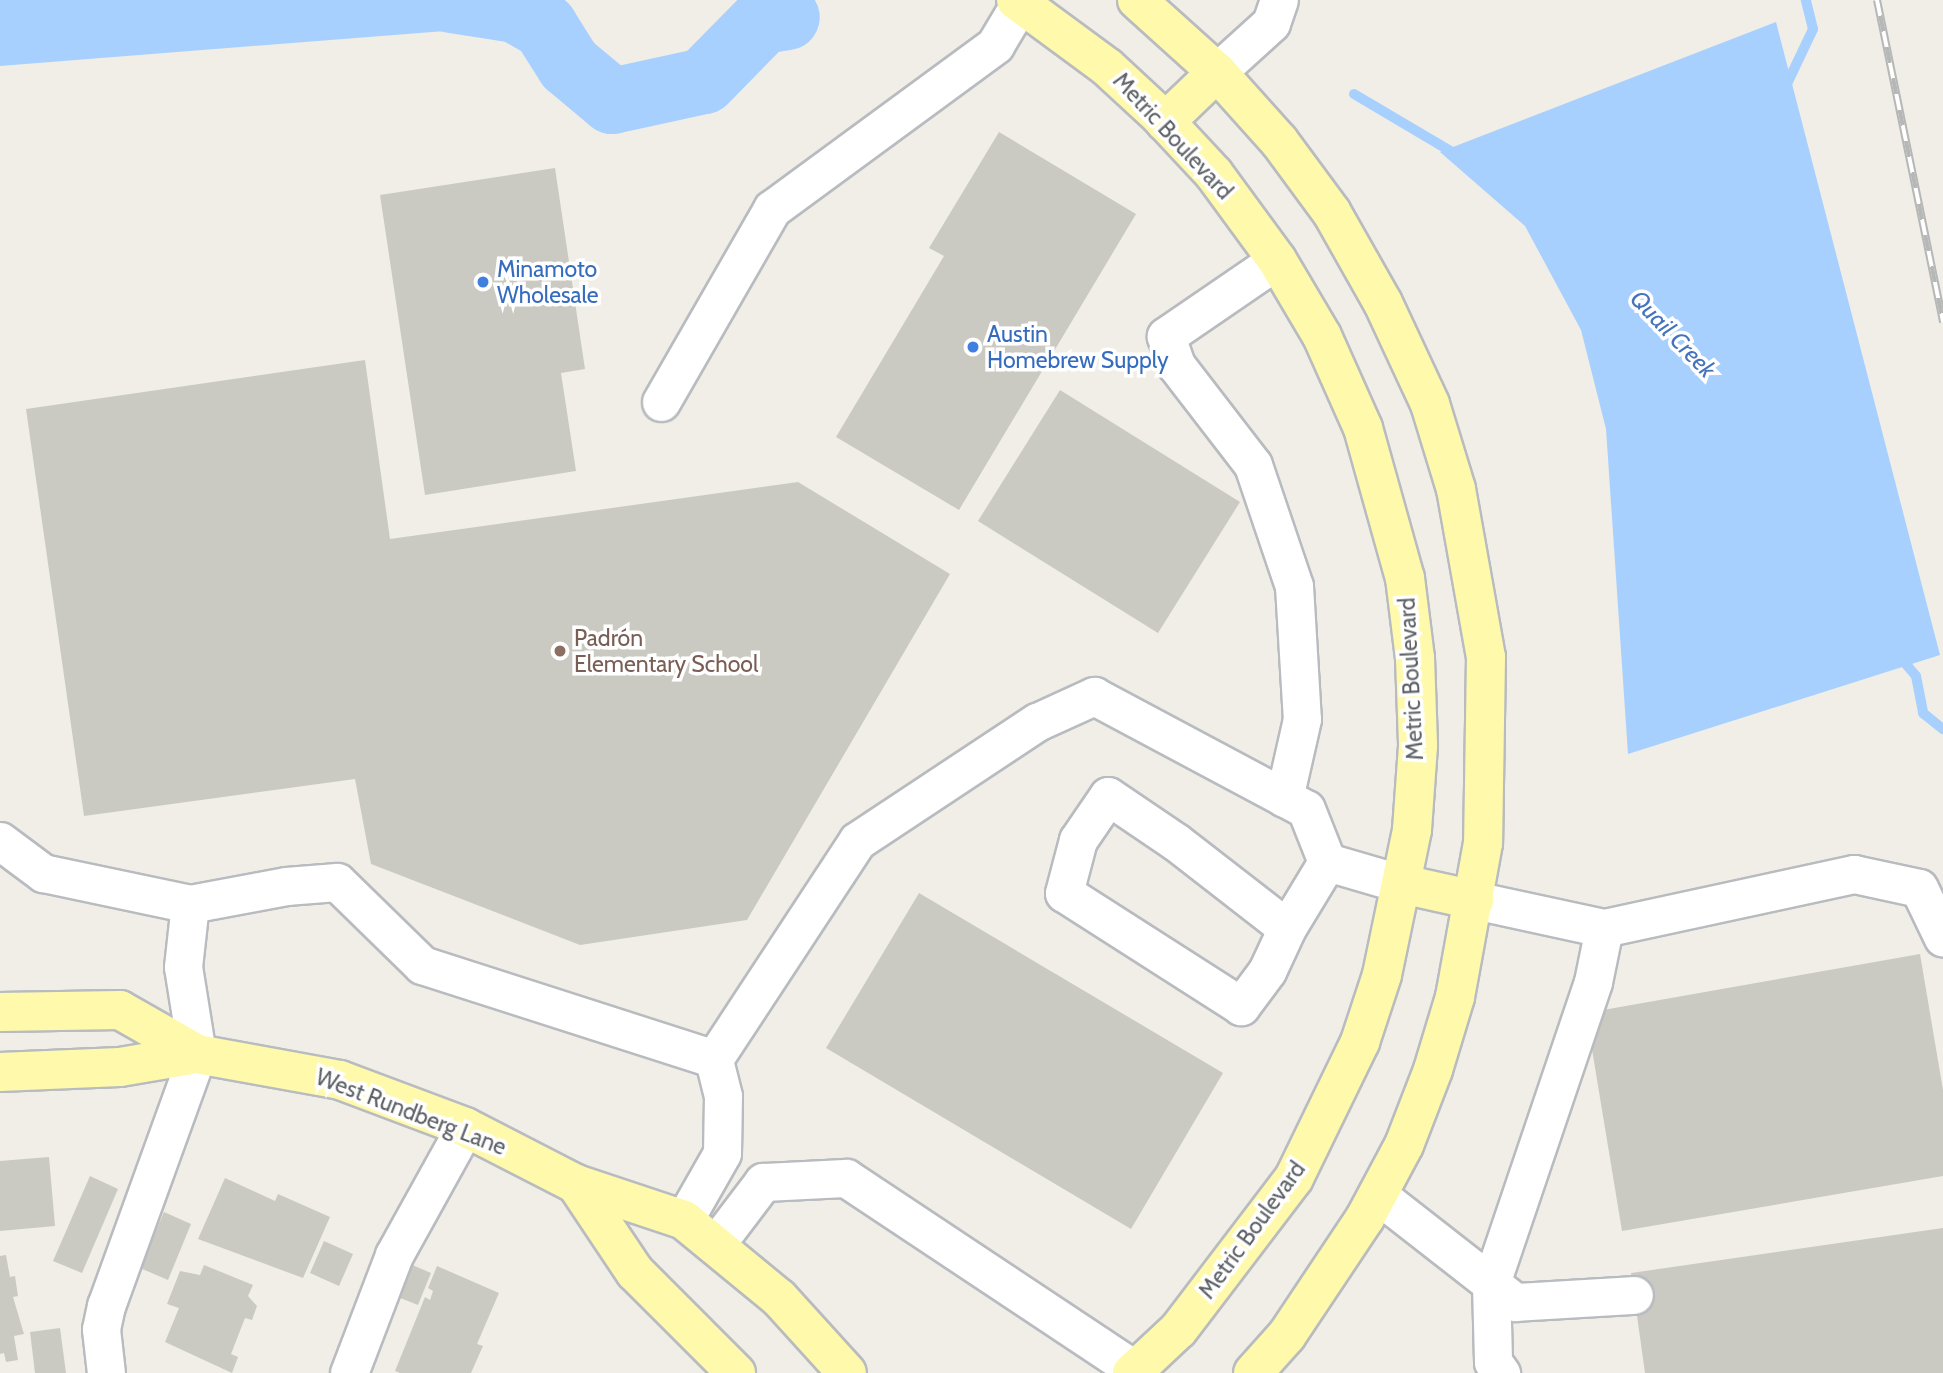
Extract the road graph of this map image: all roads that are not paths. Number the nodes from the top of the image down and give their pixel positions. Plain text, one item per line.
1 (1137, 0) edge
2 (1279, 0) edge
3 (1019, 1) edge
4 (1217, 72) junction
5 (1165, 122) junction
6 (1277, 260) junction
7 (661, 402) dead end
8 (1284, 798) junction
9 (0, 841) edge
10 (1327, 862) junction
11 (1402, 884) junction
12 (1474, 900) junction
13 (190, 904) junction
14 (1287, 928) junction
15 (1604, 928) junction
16 (1943, 938) edge
17 (0, 1012) edge
18 (197, 1054) junction
19 (714, 1059) junction
20 (0, 1072) edge
21 (465, 1127) junction
22 (576, 1184) junction
23 (1378, 1195) junction
24 (684, 1220) junction
25 (716, 1244) junction
26 (1491, 1284) junction
27 (1634, 1295) dead end
28 (1133, 1372) edge
29 (106, 1373) edge
30 (349, 1373) edge
31 (736, 1373) edge
32 (847, 1373) edge
33 (1253, 1373) edge
34 (1501, 1373) edge

1 - 4 main road
2 - 4 lane
3 - 5 main road, Metric Boulevard
3 - 7 lane
4 - 5 main road
4 - 12 main road
5 - 6 main road, Metric Boulevard
6 - 8 lane
6 - 11 main road, Metric Boulevard
8 - 10 lane
8 - 19 lane
9 - 13 lane
10 - 11 lane
10 - 14 lane
11 - 12 main road
11 - 28 main road, Metric Boulevard
12 - 15 lane
12 - 23 main road
13 - 18 lane
13 - 19 lane
14 - 14 lane
15 - 16 lane
15 - 26 lane
17 - 18 main road, West Rundberg Lane
18 - 20 main road, West Rundberg Lane
18 - 21 main road, West Rundberg Lane
18 - 29 lane
19 - 24 lane
21 - 22 main road, West Rundberg Lane
21 - 30 lane
22 - 24 main road
22 - 31 main road, West Rundberg Lane
23 - 26 lane
23 - 33 main road
24 - 25 main road
25 - 28 lane
25 - 32 main road
26 - 27 lane
26 - 34 lane

